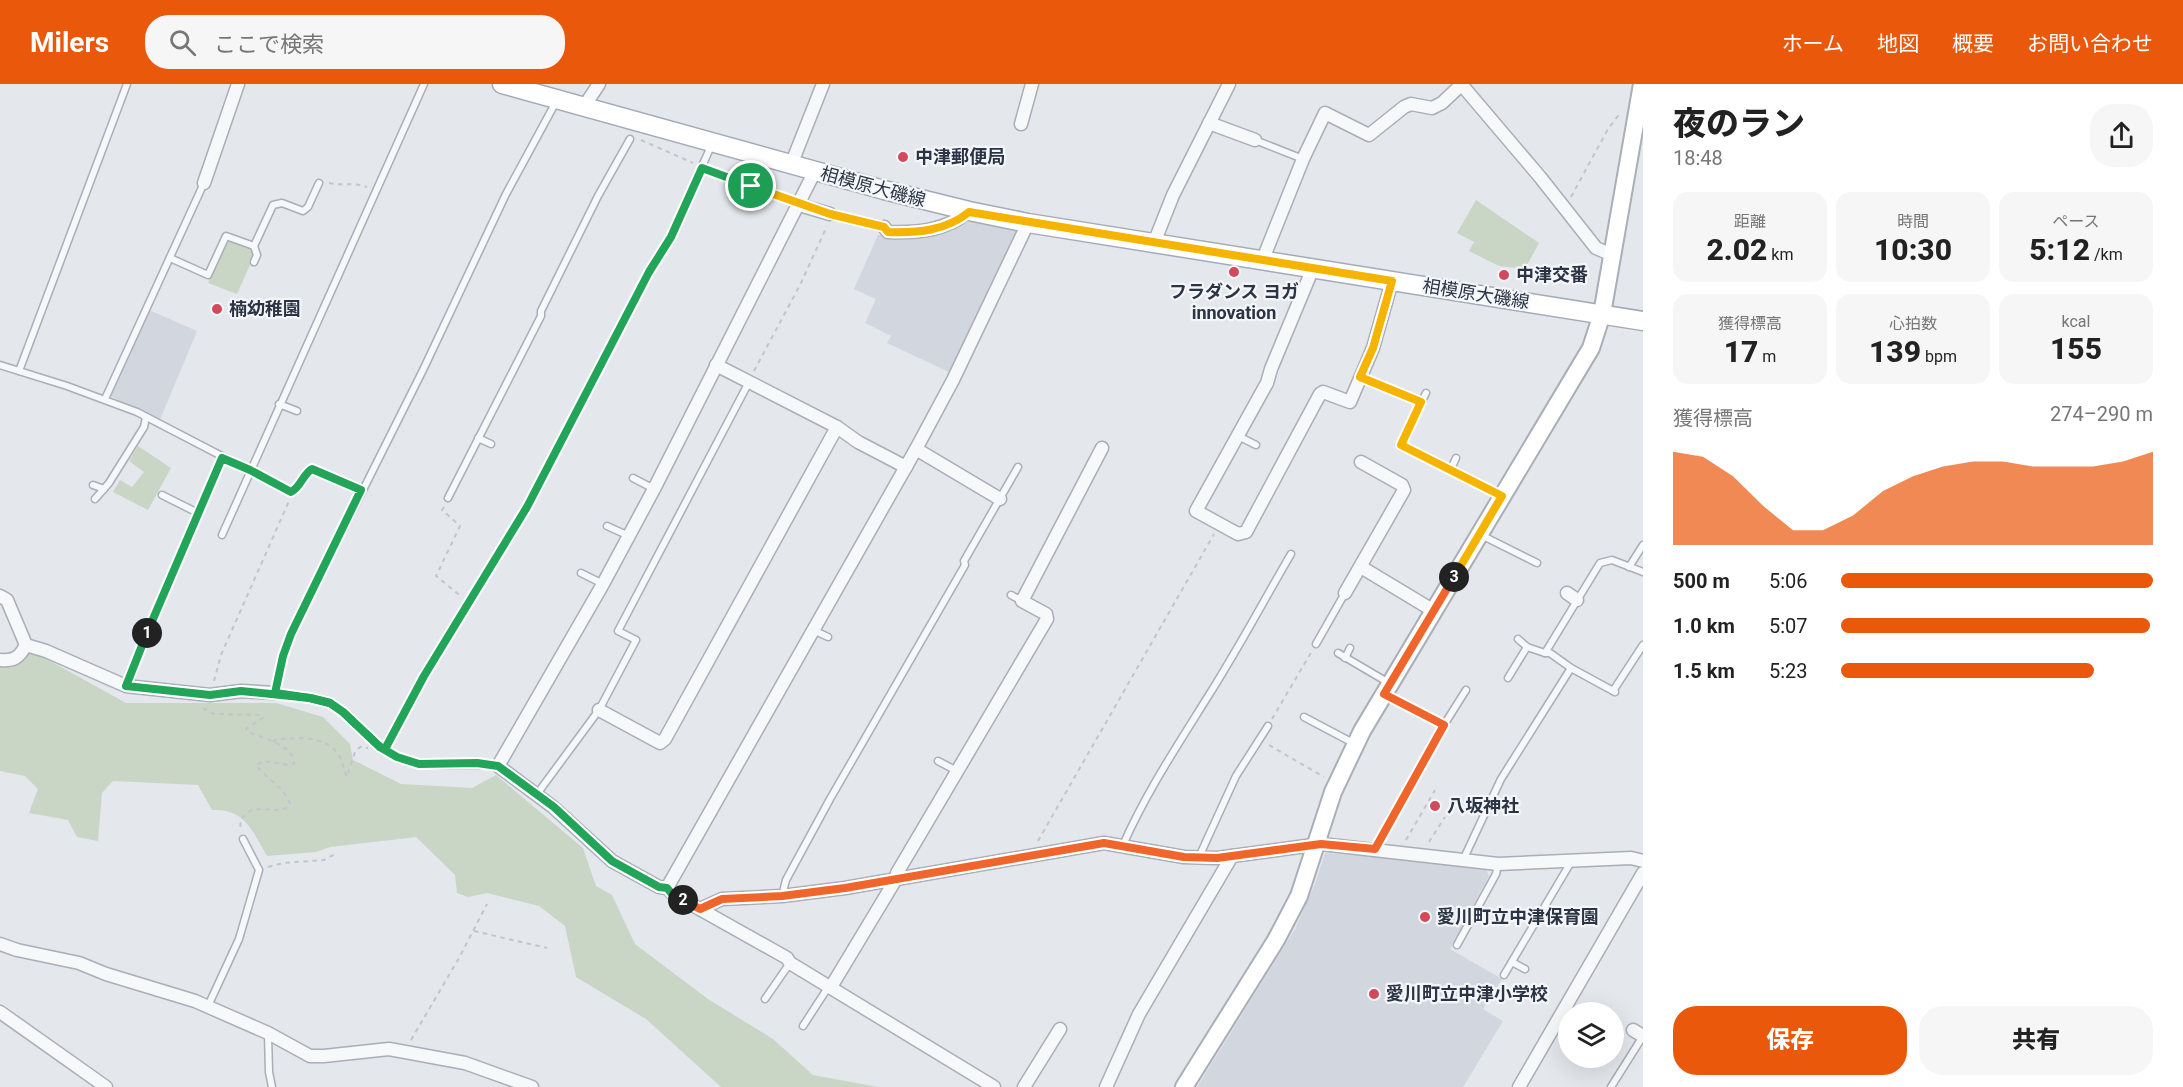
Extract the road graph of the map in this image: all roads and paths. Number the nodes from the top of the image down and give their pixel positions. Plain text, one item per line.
1 (127, 84) edge
2 (238, 84) edge
3 (424, 84) edge
4 (502, 84) edge
5 (599, 84) edge
6 (823, 84) edge
7 (1032, 84) edge
8 (1229, 84) edge
9 (1642, 84) edge
10 (1461, 85) edge
11 (557, 99) junction
12 (1638, 106) junction
13 (583, 108) junction
14 (1209, 123) junction
15 (1022, 124) dead end
16 (630, 139) joint
17 (1255, 140) joint
18 (712, 142) junction
19 (1303, 159) junction
20 (791, 165) junction
21 (702, 168) junction
22 (815, 171) junction
23 (204, 183) joint
24 (319, 183) joint
25 (375, 191) junction
26 (799, 205) junction
27 (1565, 208) junction
28 (969, 212) junction
29 (830, 214) junction
30 (1028, 223) junction
31 (884, 227) joint
32 (1154, 243) junction
33 (254, 246) junction
34 (1612, 255) junction
35 (170, 258) junction
36 (1263, 259) junction
37 (254, 262) dead end
38 (1313, 268) junction
39 (1392, 281) junction
40 (1602, 314) junction
41 (1643, 321) edge
42 (0, 365) edge
43 (716, 365) junction
44 (19, 371) junction
45 (1360, 377) junction
46 (749, 382) junction
47 (1426, 393) dead end
48 (105, 399) junction
49 (1421, 402) junction
50 (279, 404) junction
51 (297, 411) dead end
52 (146, 417) junction
53 (837, 427) junction
54 (1238, 436) junction
55 (478, 438) junction
56 (491, 444) dead end
57 (1256, 445) dead end
58 (916, 449) junction
59 (1101, 457) dead end
60 (222, 458) junction
61 (1456, 458) dead end
62 (1360, 462) dead end
63 (906, 467) junction
64 (1018, 467) dead end
65 (1451, 469) junction
66 (250, 470) junction
67 (633, 478) dead end
68 (93, 485) dead end
69 (104, 489) junction
70 (654, 489) junction
71 (361, 490) junction
72 (291, 492) junction
73 (162, 495) dead end
74 (1502, 496) junction
75 (448, 498) joint
76 (1000, 499) junction
77 (95, 500) dead end
78 (198, 513) junction
79 (1219, 524) junction
80 (607, 526) dead end
81 (1479, 534) junction
82 (222, 535) dead end
83 (628, 536) junction
84 (1643, 545) edge
85 (1291, 554) dead end
86 (1537, 563) dead end
87 (1361, 567) junction
88 (1629, 567) junction
89 (1643, 572) edge
90 (581, 573) dead end
91 (603, 584) junction
92 (1345, 593) joint
93 (0, 596) edge
94 (469, 603) junction
95 (1434, 611) junction
96 (813, 630) junction
97 (828, 637) dead end
98 (1518, 639) dead end
99 (26, 645) junction
100 (1316, 645) joint
101 (1643, 645) edge
102 (1527, 647) junction
103 (1350, 648) dead end
104 (1338, 653) dead end
105 (1545, 653) junction
106 (1346, 658) junction
107 (0, 660) edge
108 (1571, 668) junction
109 (1508, 678) dead end
110 (126, 686) junction
111 (1387, 689) junction
112 (1466, 690) dead end
113 (275, 693) junction
114 (210, 695) junction
115 (196, 704) dead end
116 (599, 710) junction
117 (1304, 717) dead end
118 (1444, 725) junction
119 (1268, 726) joint
120 (1259, 740) junction
121 (273, 742) junction
122 (1355, 744) junction
123 (385, 749) junction
124 (373, 751) dead end
125 (1430, 751) joint
126 (938, 761) dead end
127 (498, 766) junction
128 (957, 771) junction
129 (1337, 784) junction
130 (1435, 790) dead end
131 (537, 795) junction
132 (1445, 817) dead end
133 (243, 839) joint
134 (1123, 845) junction
135 (1315, 846) junction
136 (1375, 849) junction
137 (1400, 852) junction
138 (337, 853) dead end
139 (1030, 854) junction
140 (1421, 854) junction
141 (1232, 856) junction
142 (1199, 857) junction
143 (1464, 858) junction
144 (1641, 858) edge
145 (1573, 860) junction
146 (1498, 864) junction
147 (259, 870) junction
148 (1643, 873) edge
149 (896, 879) junction
150 (667, 888) junction
151 (782, 896) junction
152 (487, 903) dead end
153 (700, 909) junction
154 (473, 931) junction
155 (0, 944) edge
156 (1457, 945) dead end
157 (547, 948) dead end
158 (1512, 962) junction
159 (790, 963) junction
160 (1525, 969) dead end
161 (1504, 975) dead end
162 (830, 986) junction
163 (765, 999) dead end
164 (208, 1007) junction
165 (0, 1012) edge
166 (802, 1022) dead end
167 (1640, 1033) edge
168 (268, 1034) junction
169 (1053, 1034) dead end
170 (405, 1051) junction
171 (106, 1087) edge
172 (272, 1087) edge
173 (532, 1087) edge
174 (994, 1087) edge
175 (1024, 1087) edge
176 (1106, 1087) edge
177 (1184, 1087) edge
178 (1519, 1087) edge
179 (1611, 1087) edge

1 - 44 lane
2 - 23 street
3 - 25 lane
4 - 11 main road, 相模原大磯線
5 - 13 street
6 - 20 street
7 - 15 street
8 - 14 street
9 - 12 street
10 - 19 street
10 - 27 street
11 - 13 main road, 相模原大磯線
11 - 71 lane
12 - 27 path
12 - 34 street
13 - 18 main road, 相模原大磯線
14 - 17 street
14 - 32 street
16 - 21 path
16 - 55 lane
17 - 19 lane
18 - 20 main road, 相模原大磯線
18 - 21 lane
19 - 36 street
20 - 22 main road, 相模原大磯線
21 - 26 path
21 - 94 lane
22 - 26 street
22 - 28 main road, 相模原大磯線
23 - 35 lane
24 - 25 path
24 - 33 lane
25 - 50 lane
26 - 29 street
26 - 43 street
27 - 34 street
28 - 30 main road, 相模原大磯線
28 - 31 street
29 - 31 lane
29 - 46 path
30 - 32 main road, 相模原大磯線
30 - 58 street
32 - 36 main road, 相模原大磯線
33 - 35 lane
33 - 37 lane
34 - 40 street
35 - 48 lane
36 - 38 main road, 相模原大磯線
38 - 39 main road, 相模原大磯線
38 - 54 street
39 - 40 main road, 相模原大磯線
39 - 45 street
40 - 41 main road, 相模原大磯線
40 - 74 street
42 - 44 lane
43 - 46 street
43 - 70 street
44 - 48 lane
45 - 49 lane
45 - 79 street
46 - 53 street
46 - 116 lane
47 - 49 lane
48 - 52 lane
49 - 65 lane
50 - 51 lane
50 - 66 lane
52 - 60 lane
52 - 69 lane
53 - 63 street
53 - 116 street
54 - 57 lane
54 - 79 street
55 - 56 lane
55 - 75 lane
58 - 63 street
58 - 76 street
59 - 128 street
60 - 66 lane
60 - 78 lane
61 - 65 lane
62 - 87 street
63 - 96 street
64 - 76 lane
65 - 74 lane
66 - 72 lane
66 - 82 lane
67 - 70 lane
68 - 69 lane
69 - 77 lane
70 - 83 street
71 - 72 lane
71 - 113 lane
72 - 114 path
73 - 78 lane
74 - 81 street
75 - 94 path
76 - 151 lane
78 - 110 lane
79 - 139 path
80 - 83 lane
81 - 86 lane
81 - 95 street
83 - 91 street
84 - 88 lane
85 - 134 lane
87 - 92 street
87 - 95 street
88 - 89 lane
88 - 105 lane
90 - 91 lane
91 - 127 street
92 - 100 lane
93 - 99 street
94 - 123 path
95 - 111 street
96 - 97 lane
96 - 150 street
98 - 102 lane
99 - 107 street
99 - 110 street
100 - 119 path
101 - 108 lane
102 - 105 lane
102 - 109 lane
103 - 106 lane
104 - 106 lane
105 - 108 lane
106 - 111 lane
108 - 143 lane
110 - 114 street
111 - 118 lane
111 - 122 street
112 - 118 lane
113 - 114 street
113 - 123 lane
115 - 121 path
116 - 131 lane
117 - 122 lane
118 - 125 lane
119 - 120 lane
120 - 129 path
120 - 142 lane
121 - 124 path
121 - 133 path
122 - 129 street
123 - 127 lane
125 - 136 path
126 - 128 lane
127 - 131 street
128 - 149 street
129 - 135 street
130 - 137 path
131 - 150 street
132 - 140 path
133 - 147 lane
134 - 139 street
134 - 142 street
135 - 136 street
135 - 141 street
135 - 177 street
136 - 137 street
137 - 140 street
138 - 147 path
139 - 149 street
140 - 143 street
141 - 142 street
141 - 176 street
143 - 146 street
144 - 145 street
145 - 146 street
145 - 158 lane
146 - 156 lane
147 - 164 lane
148 - 178 street
149 - 151 street
149 - 162 street
150 - 153 street
151 - 153 street
152 - 154 path
153 - 159 street
154 - 157 path
154 - 170 path
155 - 164 street
158 - 160 lane
158 - 161 lane
159 - 162 street
159 - 163 lane
162 - 166 lane
162 - 174 street
164 - 168 street
165 - 171 street
167 - 179 lane
168 - 170 street
168 - 172 lane
169 - 175 street
170 - 173 street

